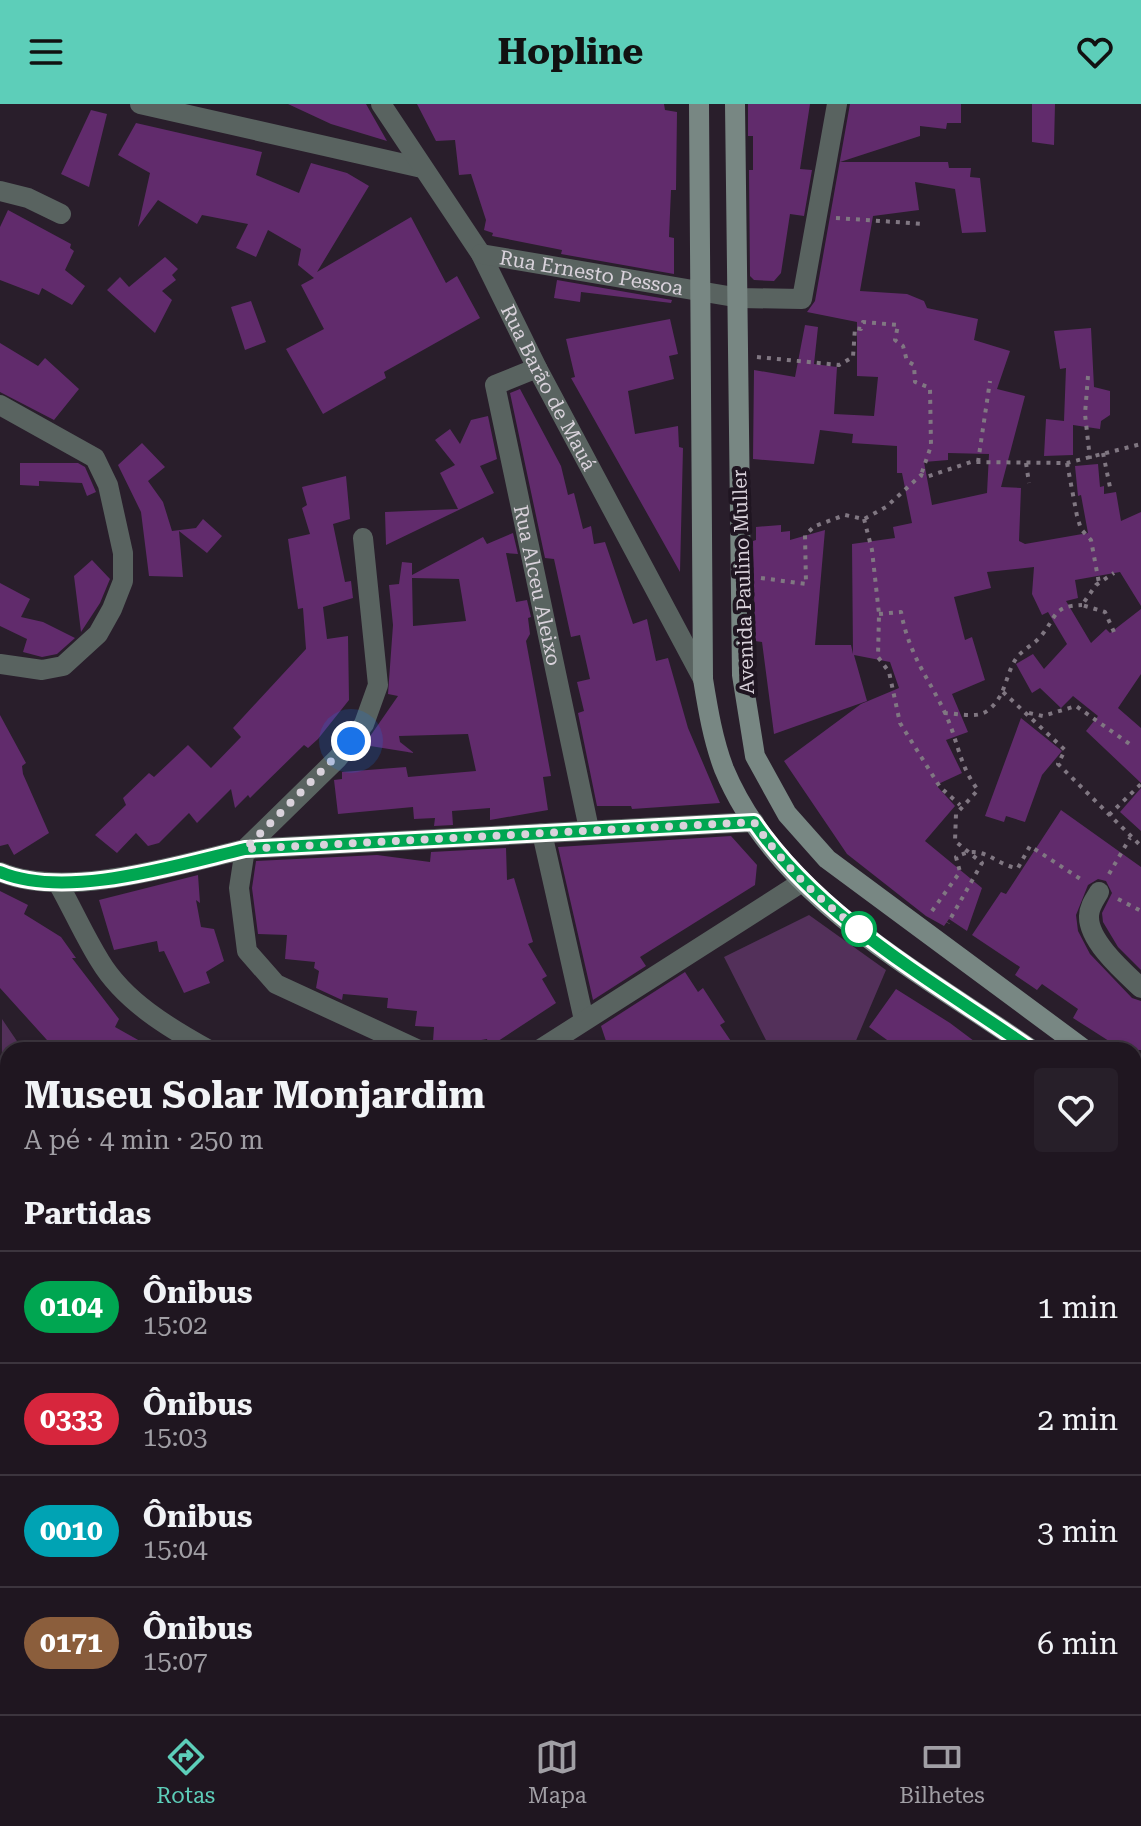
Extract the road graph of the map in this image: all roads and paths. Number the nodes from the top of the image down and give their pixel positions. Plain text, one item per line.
1 (140, 104) edge
2 (381, 104) edge
3 (699, 104) edge
4 (735, 104) edge
5 (837, 104) edge
6 (422, 168) junction
7 (0, 191) edge
8 (61, 214) dead end
9 (816, 215) junction
10 (925, 224) dead end
11 (481, 254) junction
12 (701, 292) junction
13 (740, 298) junction
14 (738, 355) junction
15 (537, 368) junction
16 (1088, 376) dead end
17 (990, 381) dead end
18 (0, 405) edge
19 (1141, 444) edge
20 (1103, 453) junction
21 (1090, 459) junction
22 (978, 462) junction
23 (1026, 463) junction
24 (1067, 463) junction
25 (921, 475) junction
26 (1029, 483) dead end
27 (1111, 492) dead end
28 (864, 519) junction
29 (363, 538) dead end
30 (1114, 573) dead end
31 (740, 577) junction
32 (1099, 583) junction
33 (1082, 605) junction
34 (879, 614) junction
35 (1114, 632) dead end
36 (0, 664) edge
37 (703, 679) junction
38 (1003, 692) junction
39 (944, 713) junction
40 (1027, 713) junction
41 (1131, 745) dead end
42 (1141, 784) edge
43 (961, 806) junction
44 (1109, 815) junction
45 (754, 822) junction
46 (589, 829) junction
47 (542, 833) junction
48 (1130, 838) junction
49 (1141, 846) edge
50 (245, 849) junction
51 (968, 852) junction
52 (0, 872) edge
53 (802, 882) junction
54 (59, 885) junction
55 (1099, 892) junction
56 (930, 932) junction
57 (1141, 988) edge
58 (584, 1020) junction
59 (196, 1042) edge
60 (402, 1042) edge
61 (551, 1042) edge
62 (1021, 1042) edge
63 (1074, 1042) edge

1 - 6 street
2 - 6 street, Rua Barão de Mauá
3 - 12 main road, Avenida Paulino Muller
4 - 13 main road, Avenida Paulino Muller
5 - 9 street
6 - 11 street, Rua Barão de Mauá
7 - 8 street
9 - 10 path
9 - 13 street, Rua Ernesto Pessoa
11 - 12 street, Rua Ernesto Pessoa
11 - 15 street, Rua Barão de Mauá
12 - 13 street, Rua Ernesto Pessoa
12 - 37 main road, Avenida Paulino Muller
13 - 14 main road, Avenida Paulino Muller
14 - 25 path
14 - 31 main road, Avenida Paulino Muller
15 - 37 street, Rua Barão de Mauá
15 - 46 street, Rua Alceu Aleixo
16 - 21 path
17 - 22 path
18 - 36 street
19 - 20 path
20 - 21 path
20 - 27 path
21 - 24 path
22 - 23 path
22 - 25 path
23 - 24 path
23 - 26 path
24 - 32 path
25 - 28 path
28 - 31 path
28 - 34 path
29 - 50 street
30 - 32 path
31 - 56 main road, Avenida Paulino Muller
32 - 33 path
33 - 35 path
33 - 38 path
34 - 39 path
34 - 43 path
37 - 45 main road, Avenida Paulino Muller
38 - 39 path
38 - 40 path
39 - 43 path
40 - 41 path
40 - 44 path
42 - 44 path
43 - 51 path
44 - 48 path
45 - 46 street
45 - 53 main road, Avenida Paulino Muller
46 - 47 street
47 - 50 street
47 - 58 street
48 - 49 path
48 - 55 path
50 - 54 street
50 - 60 street
51 - 55 path
51 - 56 path
51 - 56 path
52 - 54 street
53 - 58 street
53 - 62 main road, Avenida Paulino Muller
54 - 59 street
55 - 57 street
56 - 63 main road, Avenida Paulino Muller
58 - 61 street

